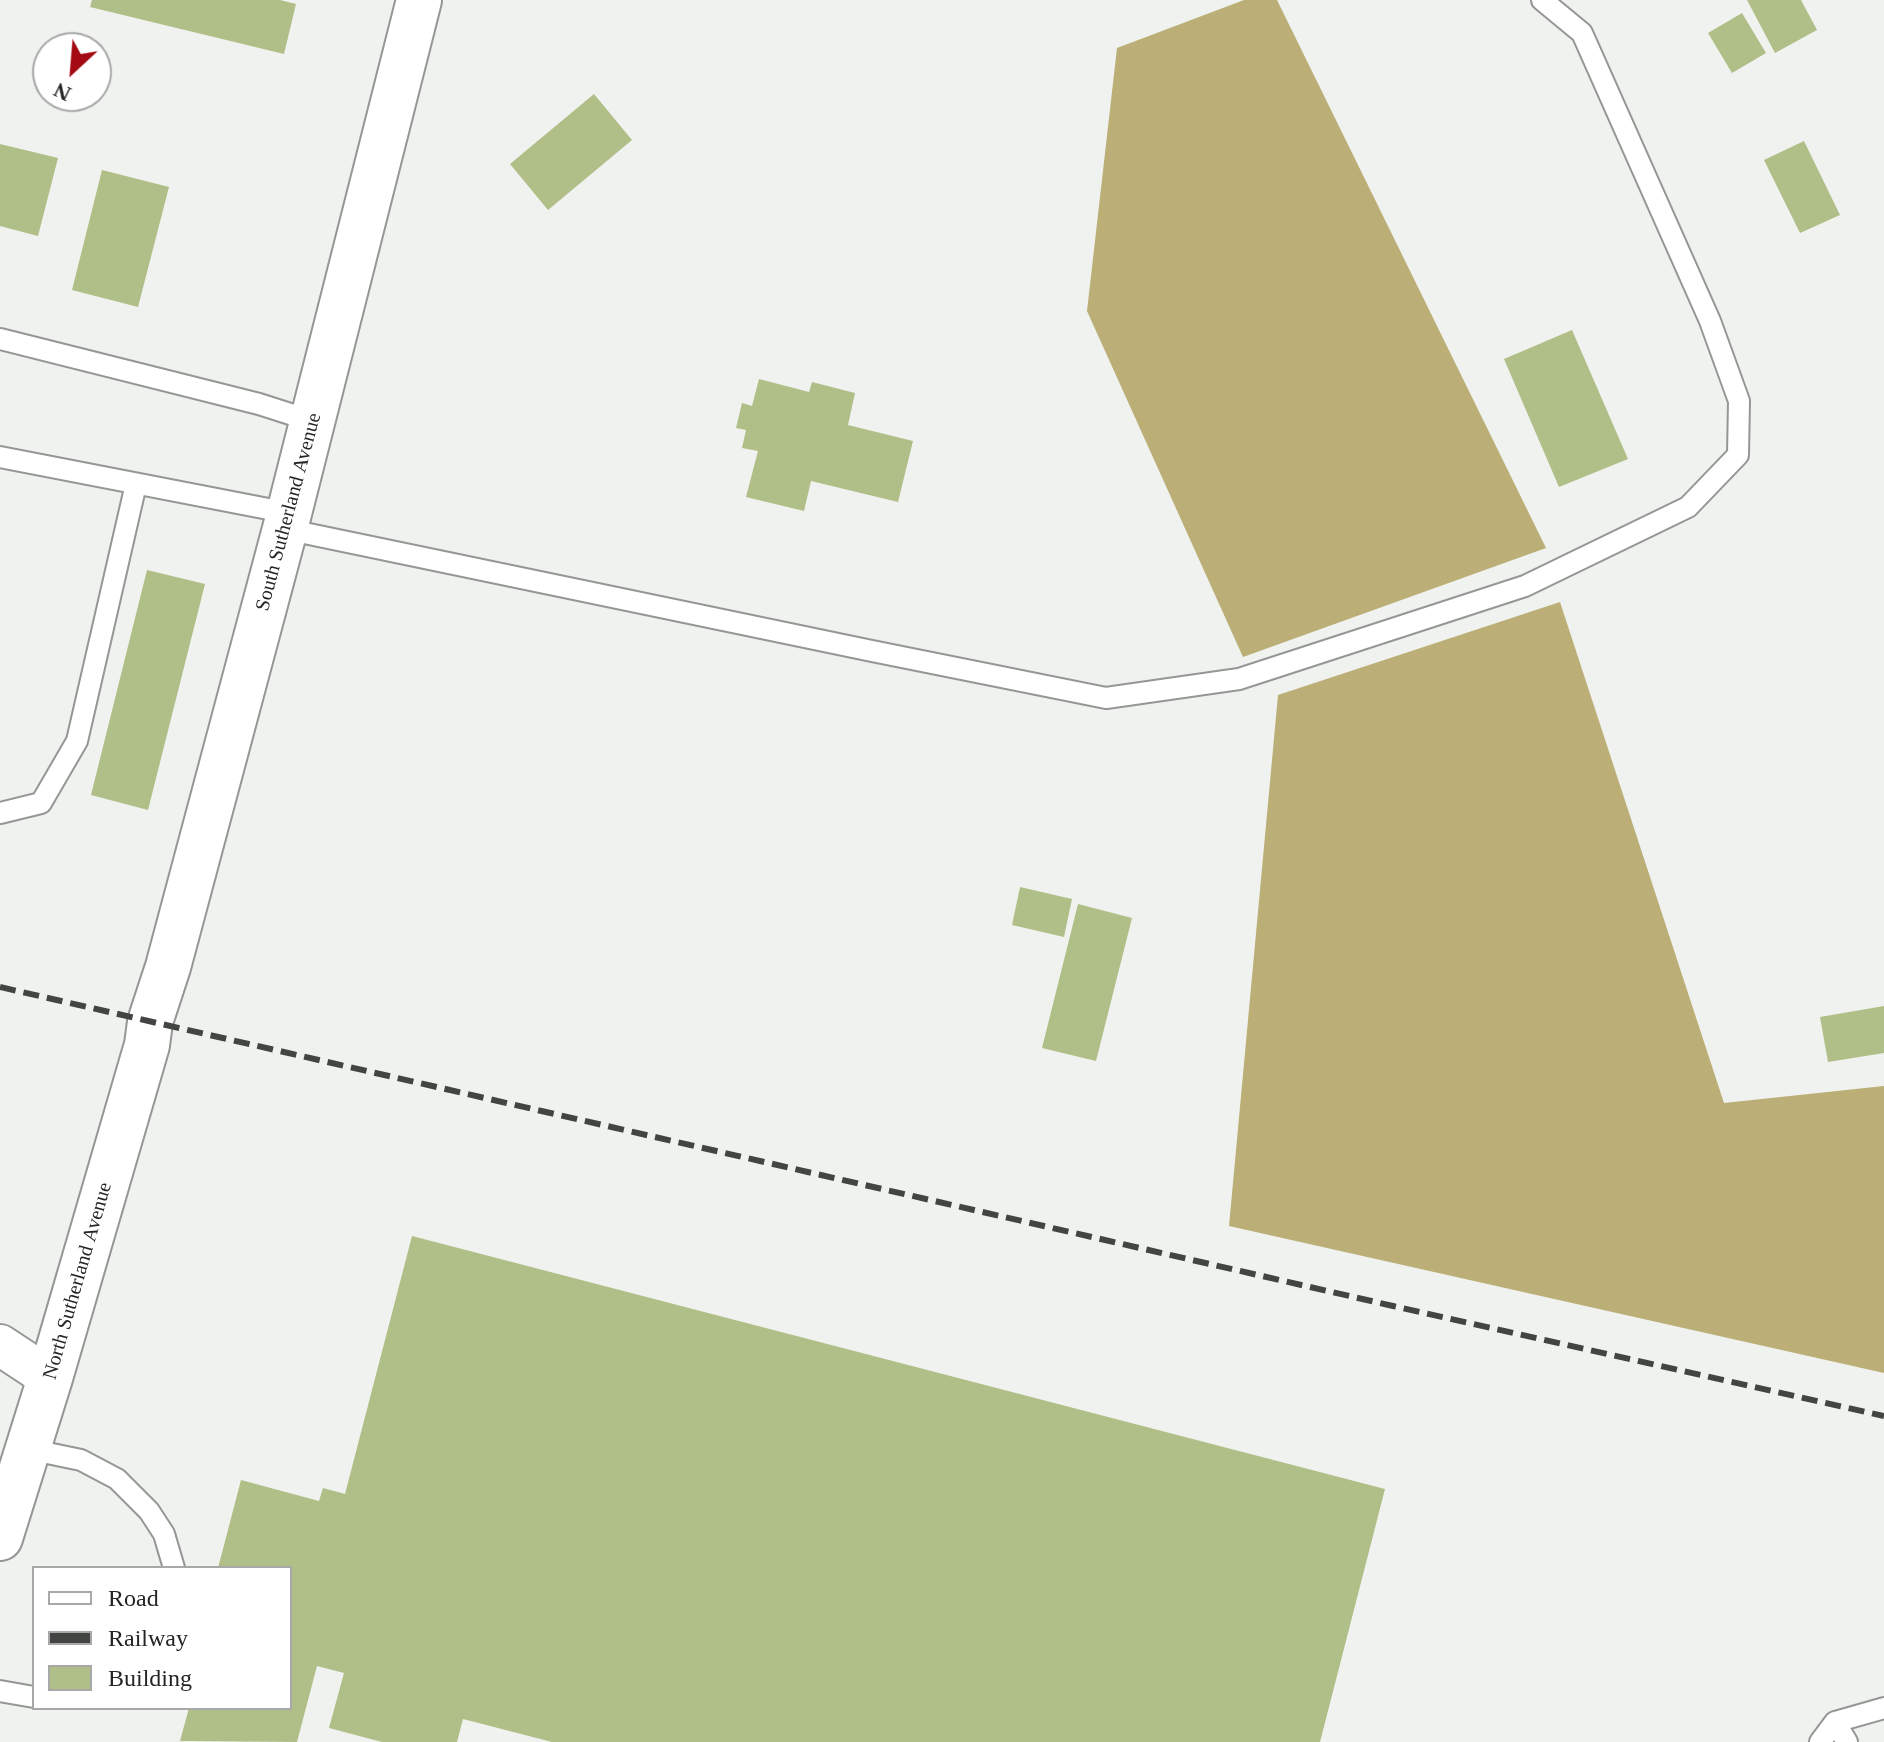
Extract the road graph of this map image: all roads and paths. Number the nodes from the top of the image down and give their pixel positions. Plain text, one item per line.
1 (419, 0) edge
2 (1542, 0) edge
3 (0, 339) edge
4 (312, 421) junction
5 (0, 457) edge
6 (136, 484) junction
7 (287, 521) junction
8 (0, 813) edge
9 (150, 1022) joint
10 (0, 1345) edge
11 (50, 1378) junction
12 (14, 1446) edge
13 (0, 1538) edge
14 (173, 1566) edge
15 (0, 1691) edge
16 (32, 1697) edge
17 (1884, 1708) edge
18 (1835, 1722) junction
19 (1820, 1742) edge
20 (1847, 1742) edge

1 - 4 street, South Sutherland Avenue
2 - 7 lane
3 - 4 lane
4 - 7 street, South Sutherland Avenue
5 - 6 lane
6 - 7 lane
6 - 8 lane
7 - 9 street, South Sutherland Avenue
9 - 11 street, North Sutherland Avenue
10 - 11 street
11 - 12 street, North Sutherland Avenue
12 - 13 street, North Sutherland Avenue
12 - 14 lane
15 - 16 lane
17 - 18 lane
18 - 19 lane
18 - 20 lane

